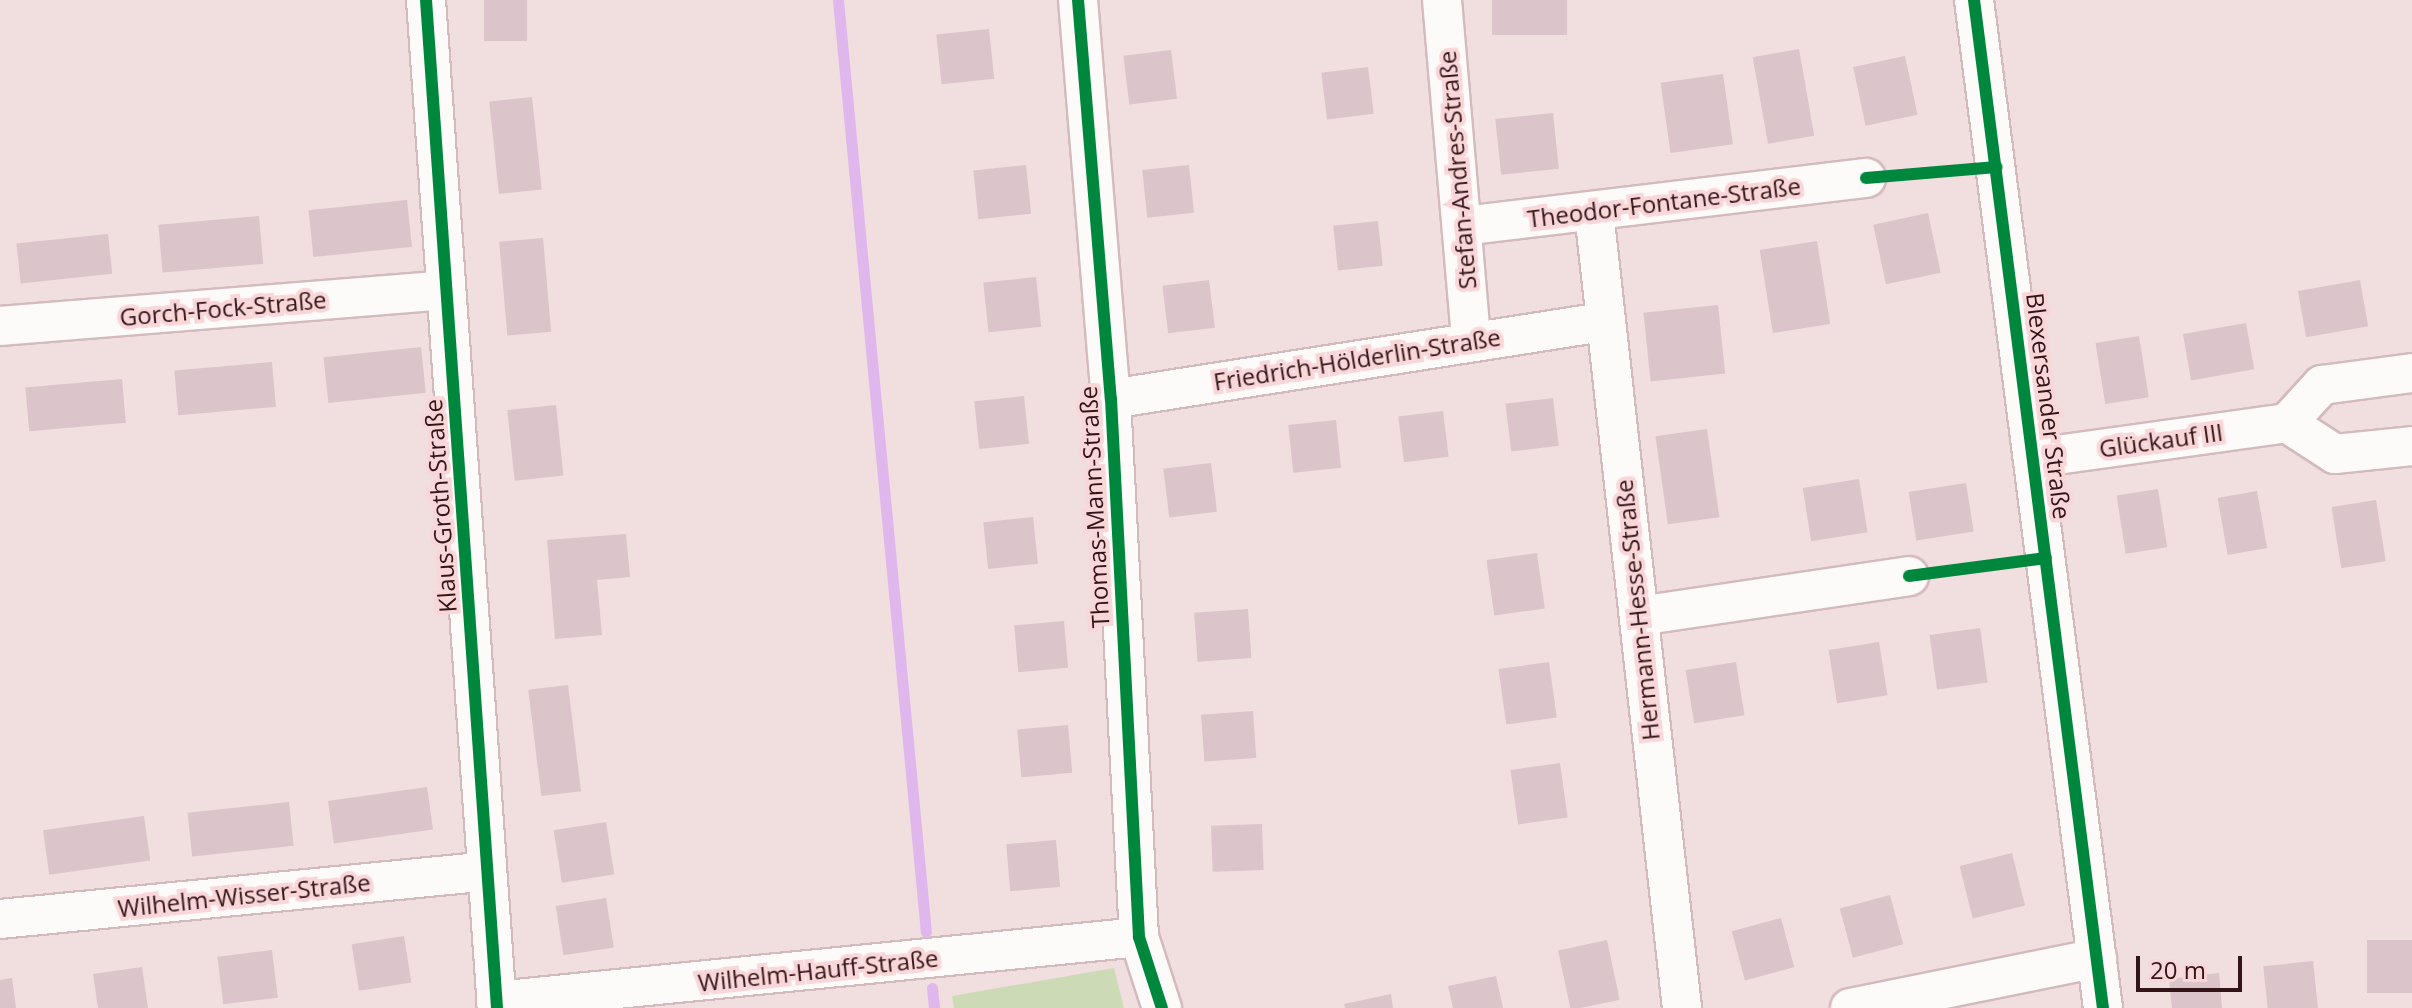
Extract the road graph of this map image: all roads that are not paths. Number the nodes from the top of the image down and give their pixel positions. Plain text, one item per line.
1 (426, 0) edge
2 (1078, 0) edge
3 (1442, 0) edge
4 (1974, 0) edge
5 (1866, 178) dead end
6 (1594, 212) junction
7 (1463, 226) junction
8 (446, 290) junction
9 (1604, 322) junction
10 (0, 326) edge
11 (1471, 340) junction
12 (2412, 373) edge
13 (1111, 399) junction
14 (2287, 423) junction
15 (2412, 446) edge
16 (2035, 458) junction
17 (1909, 576) dead end
18 (1639, 616) junction
19 (487, 871) junction
20 (0, 919) edge
21 (1139, 937) junction
22 (2097, 958) junction
23 (727, 994) edge
24 (496, 1004) edge
25 (1162, 1008) edge
26 (1682, 1008) edge
27 (1850, 1008) edge
28 (2103, 1008) edge

1 - 8 street, Klaus-Groth-Straße
2 - 13 street, Thomas-Mann-Straße
3 - 7 street, Stefan-Andres-Straße
4 - 16 street, Blexersander Straße
5 - 6 street, Theodor-Fontane-Straße
6 - 7 street, Theodor-Fontane-Straße
6 - 9 street, Hermann-Hesse-Straße
7 - 11 street, Stefan-Andres-Straße
8 - 10 street, Gorch-Fock-Straße
8 - 19 street, Klaus-Groth-Straße
9 - 11 street, Friedrich-Hölderlin-Straße
9 - 18 street, Hermann-Hesse-Straße
11 - 13 street, Friedrich-Hölderlin-Straße
12 - 14 street
13 - 21 street, Thomas-Mann-Straße
14 - 15 street
14 - 16 street, Glückauf III
16 - 22 street, Blexersander Straße
17 - 18 street
18 - 26 street, Hermann-Hesse-Straße
19 - 20 street, Wilhelm-Wisser-Straße
19 - 24 street, Klaus-Groth-Straße
21 - 23 street, Wilhelm-Hauff-Straße
21 - 25 street, Thomas-Mann-Straße
22 - 27 street
22 - 28 street, Blexersander Straße
23 - 24 street, Wilhelm-Hauff-Straße

